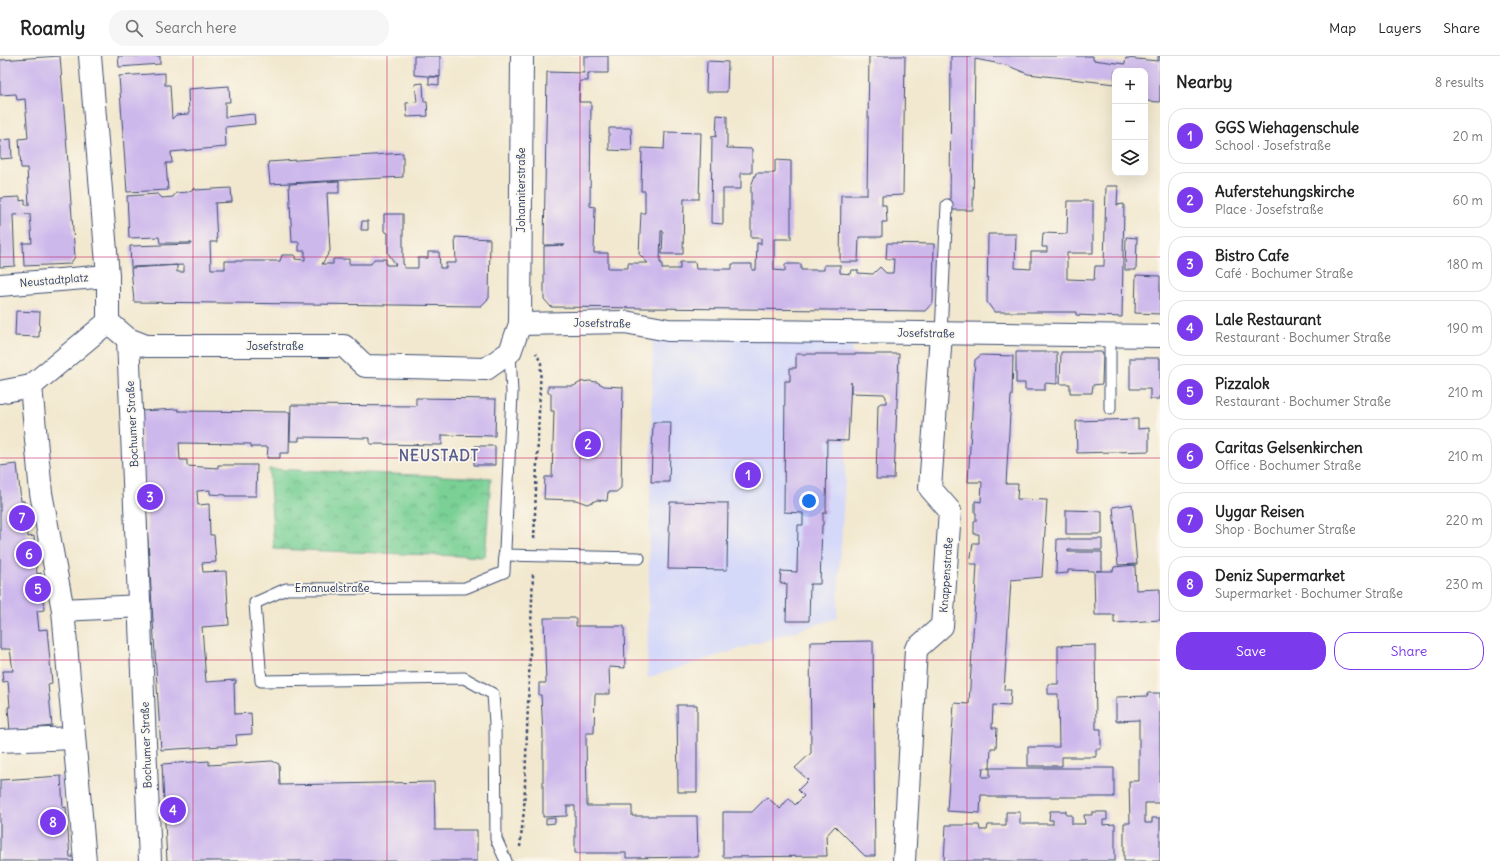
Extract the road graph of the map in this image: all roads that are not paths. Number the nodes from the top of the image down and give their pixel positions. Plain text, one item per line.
1 (90, 56) edge
2 (522, 56) edge
3 (947, 205) dead end
4 (108, 276) junction
5 (0, 285) edge
6 (108, 322) junction
7 (520, 324) junction
8 (941, 334) junction
9 (1110, 336) junction
10 (1160, 336) edge
11 (128, 339) junction
12 (510, 352) junction
13 (31, 386) junction
14 (0, 392) edge
15 (1110, 409) dead end
16 (504, 555) junction
17 (639, 558) dead end
18 (140, 606) junction
19 (63, 610) junction
20 (74, 738) junction
21 (0, 741) edge
22 (85, 861) edge
23 (150, 861) edge
24 (506, 861) edge
25 (904, 861) edge

1 - 4 street
2 - 7 street, Johanniterstraße
3 - 8 lane
4 - 5 street, Neustadtplatz
4 - 6 street
6 - 11 street, Josefstraße
6 - 13 street
7 - 8 street, Josefstraße
7 - 12 street
8 - 9 street, Josefstraße
8 - 25 street, Knappenstraße
9 - 10 street, Josefstraße
9 - 15 lane
11 - 12 street, Josefstraße
11 - 18 street, Bochumer Straße
12 - 16 lane, Emanuelstraße
13 - 14 street
13 - 19 street
16 - 17 lane
16 - 24 lane, Emanuelstraße
18 - 19 street
18 - 23 street, Bochumer Straße
19 - 20 street
20 - 21 street
20 - 22 street

